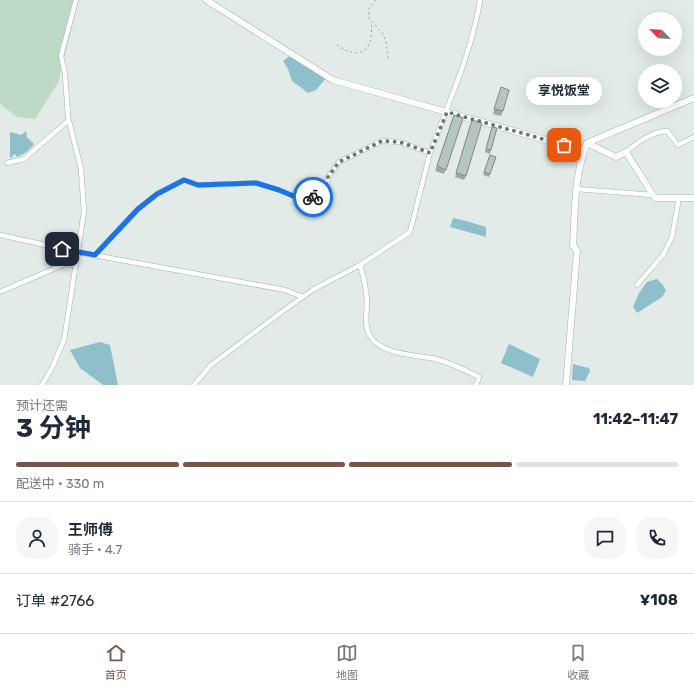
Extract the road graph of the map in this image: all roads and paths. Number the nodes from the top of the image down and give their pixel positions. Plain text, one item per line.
1 (76, 0) edge
2 (206, 0) edge
3 (376, 0) edge
4 (480, 0) edge
5 (372, 22) junction
6 (337, 45) dead end
7 (388, 61) dead end
8 (694, 98) edge
9 (447, 112) junction
10 (69, 120) junction
11 (694, 137) edge
12 (587, 143) junction
13 (584, 150) junction
14 (626, 152) junction
15 (430, 153) junction
16 (7, 163) dead end
17 (577, 189) junction
18 (653, 195) junction
19 (679, 198) junction
20 (694, 198) edge
21 (0, 236) edge
22 (77, 252) junction
23 (95, 255) junction
24 (75, 265) junction
25 (360, 265) junction
26 (637, 285) dead end
27 (0, 292) edge
28 (303, 297) junction
29 (42, 385) edge
30 (194, 385) edge
31 (476, 385) edge
32 (566, 385) edge

1 - 10 street
2 - 9 street
3 - 5 path
4 - 9 street
5 - 6 path
5 - 7 path
8 - 12 street
9 - 13 street
9 - 15 street
10 - 16 street
10 - 22 street
11 - 14 street
12 - 13 street
12 - 14 street
13 - 17 street
14 - 18 street
15 - 23 street
15 - 25 street
17 - 18 street
17 - 32 street
18 - 19 street
19 - 20 street
19 - 26 street
21 - 22 street
22 - 23 street
22 - 24 street
23 - 28 street
24 - 27 street
24 - 29 street
25 - 28 street
25 - 31 street
28 - 30 street

